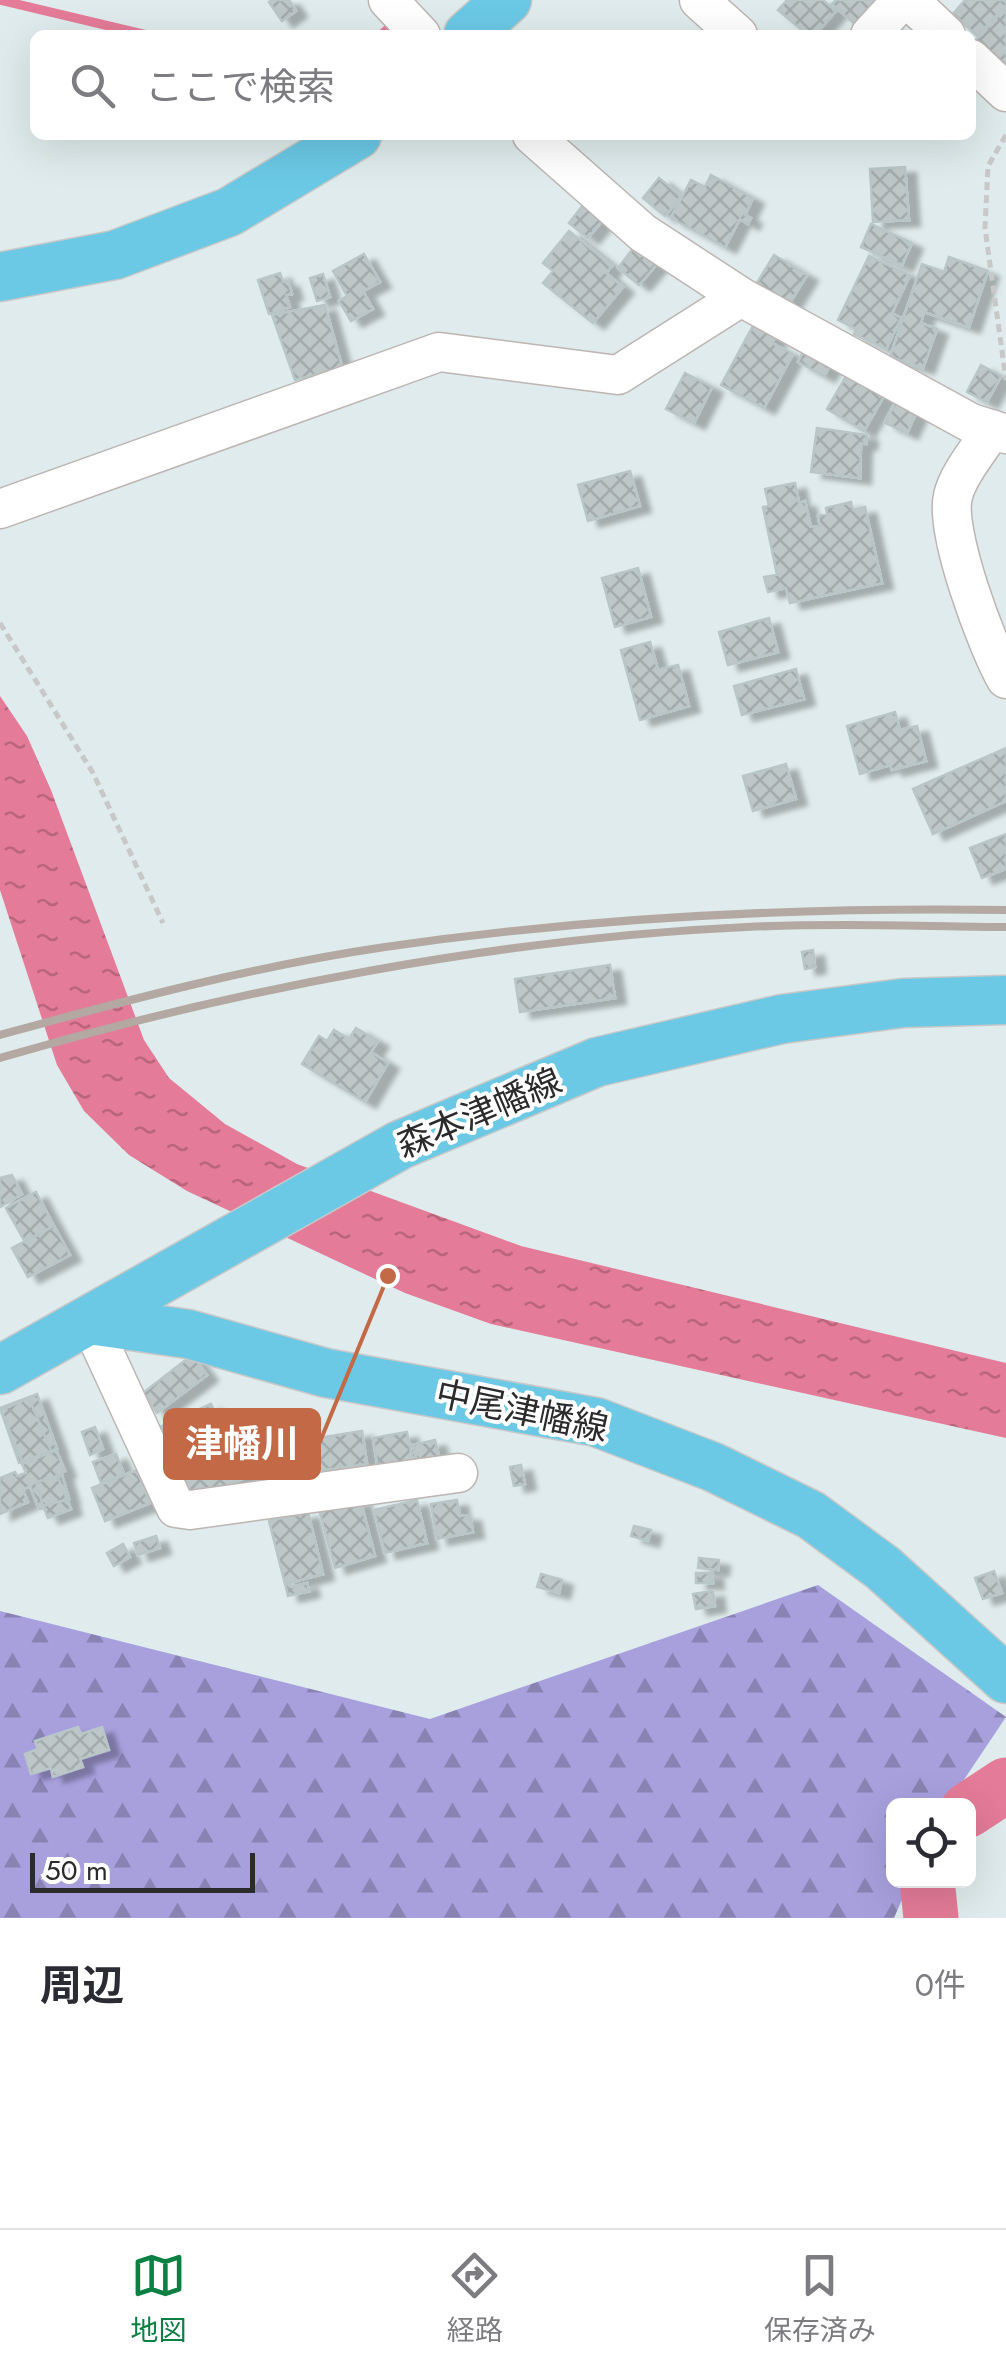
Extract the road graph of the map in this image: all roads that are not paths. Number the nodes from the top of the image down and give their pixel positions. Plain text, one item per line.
1 (388, 0) edge
2 (507, 0) edge
3 (699, 0) edge
4 (902, 0) edge
5 (910, 0) edge
6 (416, 30) edge
7 (474, 30) edge
8 (732, 30) edge
9 (875, 30) edge
10 (941, 30) edge
11 (976, 64) edge
12 (1006, 92) edge
13 (350, 140) edge
14 (538, 140) edge
15 (0, 277) edge
16 (740, 298) junction
17 (999, 432) edge
18 (0, 510) edge
19 (1006, 679) edge
20 (1006, 1000) edge
21 (88, 1320) junction
22 (9, 1362) edge
23 (458, 1474) dead end
24 (1006, 1679) edge

1 - 6 street
2 - 7 main road
3 - 8 street
4 - 9 street
5 - 10 street
11 - 12 street
13 - 15 main road
14 - 16 street
16 - 17 street
16 - 18 street
17 - 19 street
20 - 21 main road, 森本津幡線
21 - 22 main road, 森本津幡線
21 - 23 street
21 - 24 main road, 中尾津幡線

